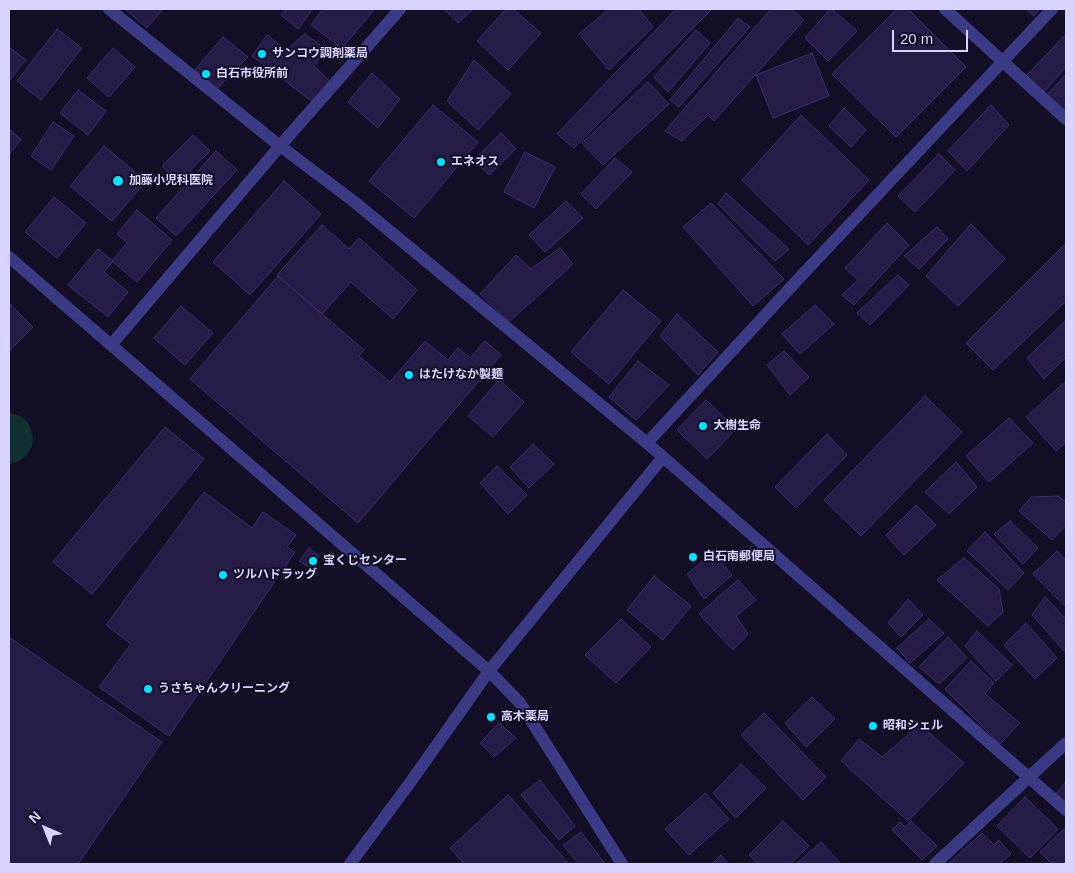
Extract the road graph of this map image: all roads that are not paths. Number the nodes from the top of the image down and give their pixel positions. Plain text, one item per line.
1 (110, 9) edge
2 (400, 9) edge
3 (945, 9) edge
4 (1052, 9) edge
5 (1002, 60) junction
6 (1066, 119) edge
7 (280, 146) junction
8 (9, 257) edge
9 (111, 346) junction
10 (647, 443) junction
11 (663, 456) junction
12 (489, 671) junction
13 (1066, 743) edge
14 (1030, 777) junction
15 (1066, 810) edge
16 (350, 864) edge
17 (622, 864) edge
18 (935, 864) edge

1 - 7 street
2 - 7 street
3 - 5 street
4 - 5 street
5 - 6 street
5 - 10 street
7 - 9 street
7 - 10 street
8 - 9 street
9 - 12 street
10 - 11 street
11 - 12 street
11 - 14 street
12 - 16 street
12 - 17 street
13 - 14 street
14 - 15 street
14 - 18 street

